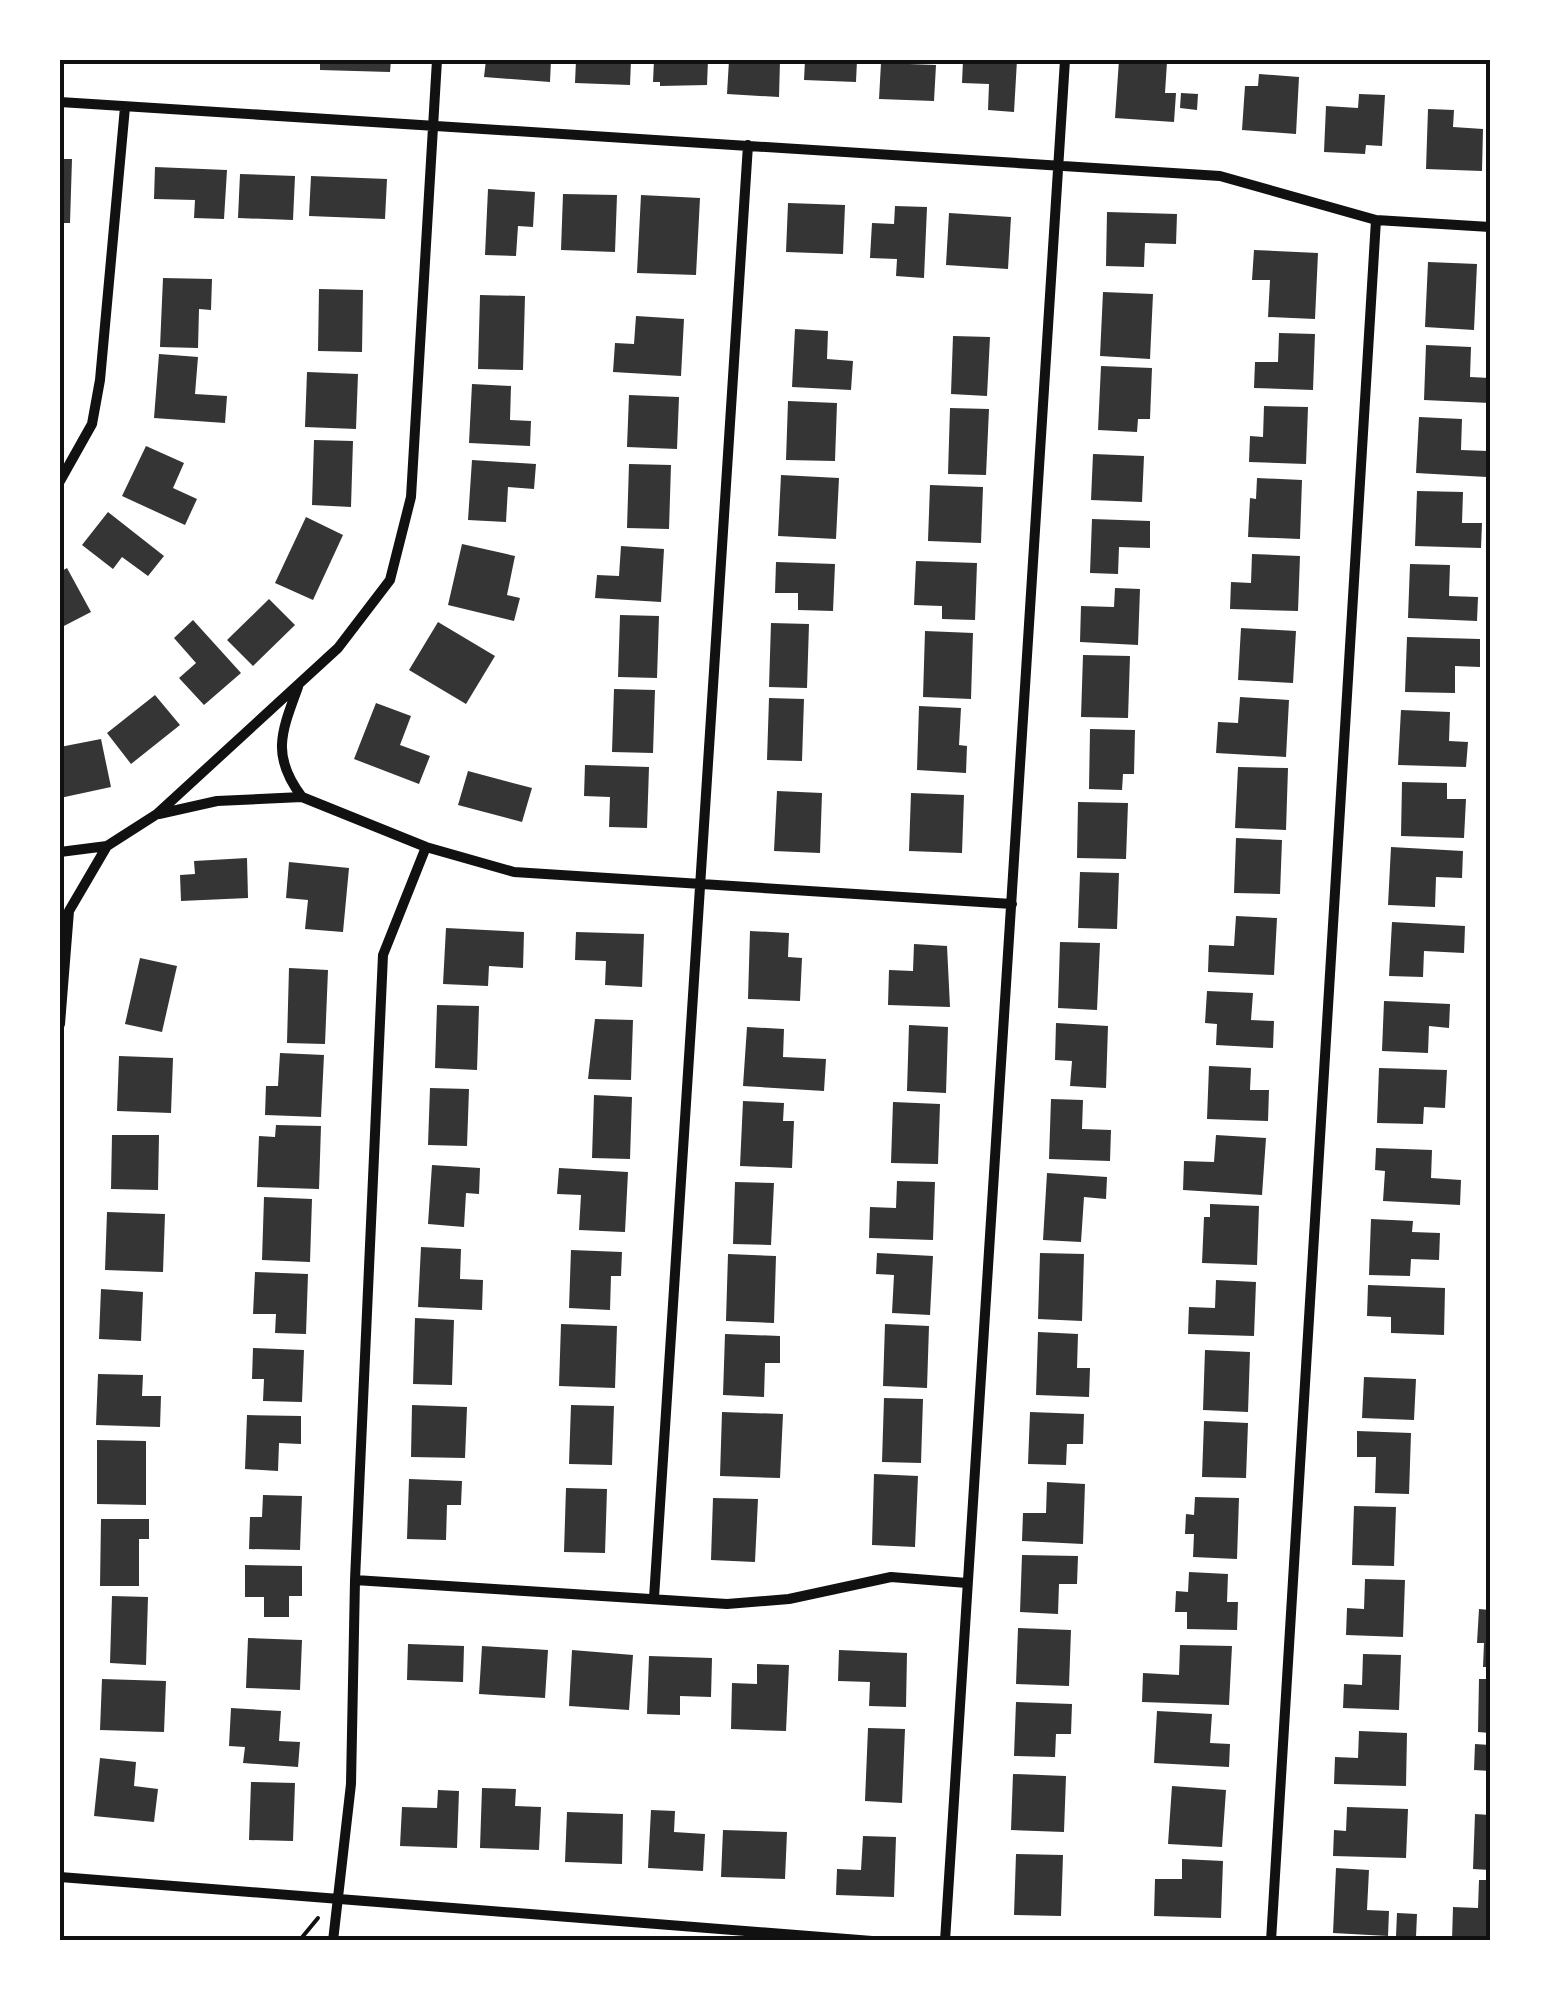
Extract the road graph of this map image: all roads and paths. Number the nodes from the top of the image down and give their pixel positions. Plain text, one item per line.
1 (437, 60) edge
2 (1065, 60) edge
3 (60, 102) edge
4 (125, 106) junction
5 (433, 126) junction
6 (748, 145) junction
7 (1059, 163) junction
8 (1376, 220) junction
9 (1490, 227) edge
10 (60, 481) edge
11 (300, 683) junction
12 (302, 797) junction
13 (157, 814) junction
14 (107, 846) junction
15 (426, 847) junction
16 (60, 852) edge
17 (700, 882) junction
18 (1012, 904) junction
19 (64, 907) edge
20 (60, 1024) edge
21 (355, 1580) junction
22 (967, 1583) junction
23 (654, 1598) junction
24 (60, 1876) edge
25 (336, 1897) junction
26 (333, 1941) edge
27 (872, 1941) edge
28 (945, 1941) edge
29 (1271, 1941) edge

1 - 5 street
2 - 7 street
3 - 4 street
4 - 5 street
4 - 10 street
5 - 6 street
5 - 11 street
6 - 7 street
6 - 17 street
7 - 8 street
7 - 18 street
8 - 9 street
8 - 29 street
11 - 12 street
11 - 13 street
12 - 13 street
12 - 15 street
13 - 14 street
14 - 16 street
14 - 19 street
15 - 17 street
15 - 21 street
17 - 18 street
17 - 23 street
18 - 22 street
19 - 20 street
21 - 23 street
21 - 25 street
22 - 23 street
22 - 28 street
24 - 25 street
25 - 26 street
25 - 27 street

